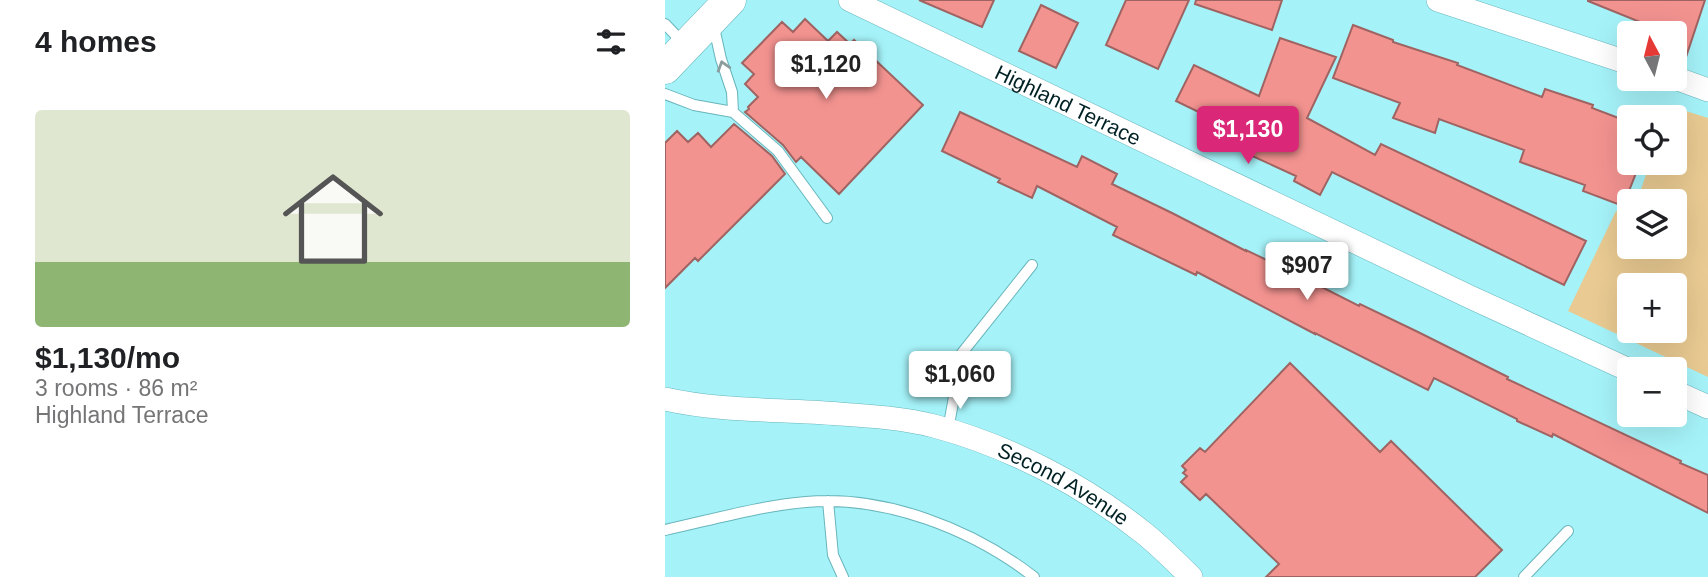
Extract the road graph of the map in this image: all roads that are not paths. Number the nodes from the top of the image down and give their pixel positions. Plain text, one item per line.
1 (850, 0) edge
2 (1438, 0) edge
3 (721, 10) edge
4 (672, 46) edge
5 (1617, 59) edge
6 (1687, 82) edge
7 (1708, 90) edge
8 (665, 94) edge
9 (733, 112) junction
10 (827, 218) dead end
11 (1032, 265) dead end
12 (1617, 364) edge
13 (1687, 397) edge
14 (665, 399) edge
15 (1708, 407) edge
16 (948, 430) junction
17 (828, 501) junction
18 (665, 530) edge
19 (1568, 531) dead end
20 (842, 577) edge
21 (1034, 577) edge
22 (1191, 577) edge
23 (1524, 577) edge

1 - 12 street, Highland Terrace
2 - 5 street
3 - 4 main road
9 -> 3 lane
6 - 7 street
8 - 9 lane
9 - 10 lane
11 - 16 lane
13 - 15 street
14 - 16 street, Second Avenue
16 - 22 street, Second Avenue
17 - 18 lane
17 - 20 lane
17 - 21 lane
19 - 23 lane

